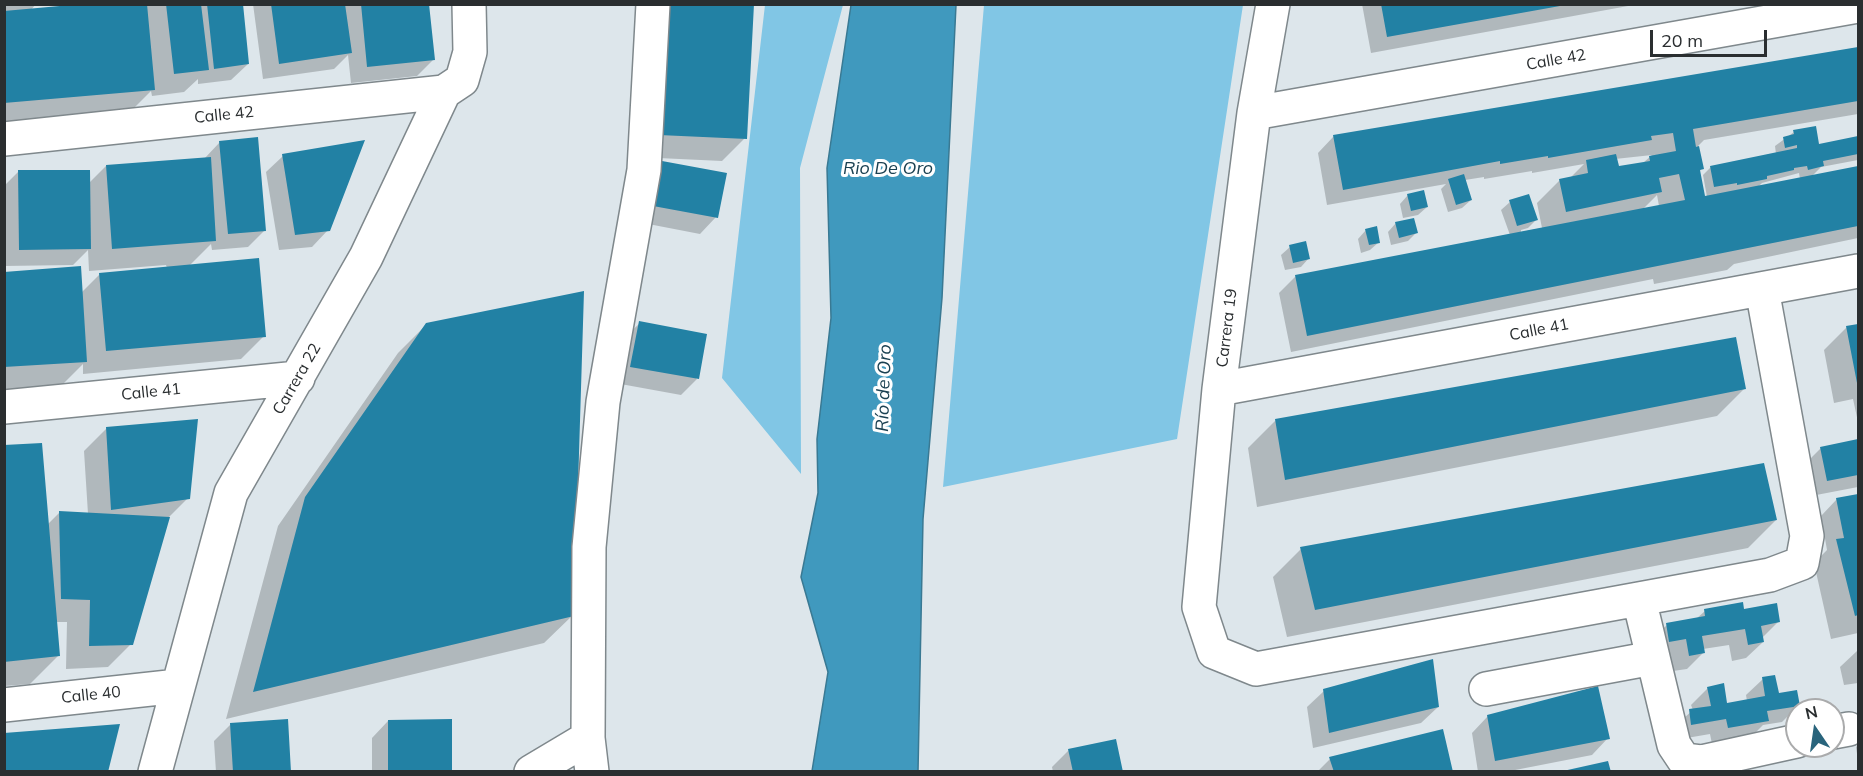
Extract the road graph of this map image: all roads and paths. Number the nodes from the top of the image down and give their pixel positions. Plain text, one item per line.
1 (469, 4) edge
2 (653, 4) edge
3 (1273, 4) edge
4 (1858, 6) edge
5 (444, 92) junction
6 (1254, 113) junction
7 (4, 139) edge
8 (1858, 271) edge
9 (1761, 288) junction
10 (298, 378) junction
11 (1219, 389) junction
12 (4, 407) edge
13 (1639, 599) junction
14 (1653, 658) junction
15 (178, 686) junction
16 (1486, 689) dead end
17 (4, 705) edge
18 (588, 738) junction
19 (1785, 744) edge
20 (154, 771) edge
21 (531, 771) edge
22 (592, 771) edge

1 - 5 street, Carrera 22
2 - 18 street
3 - 6 street, Carrera 19
4 - 6 street, Calle 42
5 - 7 street, Calle 42
5 - 10 street, Carrera 22
6 - 11 street, Carrera 19
8 - 9 street, Calle 41
9 - 11 street, Calle 41
9 - 13 street
10 - 12 street, Calle 41
10 - 15 street, Carrera 22
11 - 13 street, Carrera 19
13 - 14 street
14 - 16 street
14 - 19 street
15 - 17 street, Calle 40
15 - 20 street, Carrera 22
18 - 21 street
18 - 22 street

